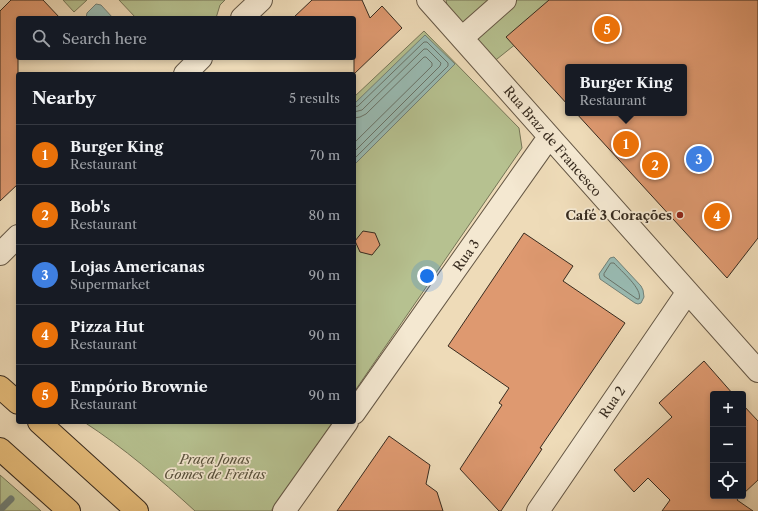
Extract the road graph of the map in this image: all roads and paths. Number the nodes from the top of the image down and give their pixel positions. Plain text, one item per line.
1 (261, 0) edge
2 (428, 0) edge
3 (506, 0) edge
4 (244, 16) edge
5 (462, 38) junction
6 (199, 60) edge
7 (187, 72) edge
8 (549, 137) junction
9 (16, 238) edge
10 (0, 254) edge
11 (687, 293) junction
12 (758, 371) edge
13 (0, 387) edge
14 (16, 401) edge
15 (356, 410) edge
16 (40, 424) edge
17 (346, 424) edge
18 (0, 449) edge
19 (69, 511) edge
20 (137, 511) edge
21 (284, 511) edge
22 (538, 511) edge

1 - 4 street
2 - 5 street, Rua Braz de Francesco
3 - 5 street
5 - 8 street, Rua Braz de Francesco
6 - 7 street
8 - 11 street, Rua Braz de Francesco
8 - 15 street, Rua 3
9 - 10 street
11 - 12 street, Rua Braz de Francesco
11 - 22 street, Rua 2
13 - 14 main road
16 - 20 main road
17 - 21 street
18 - 19 main road

